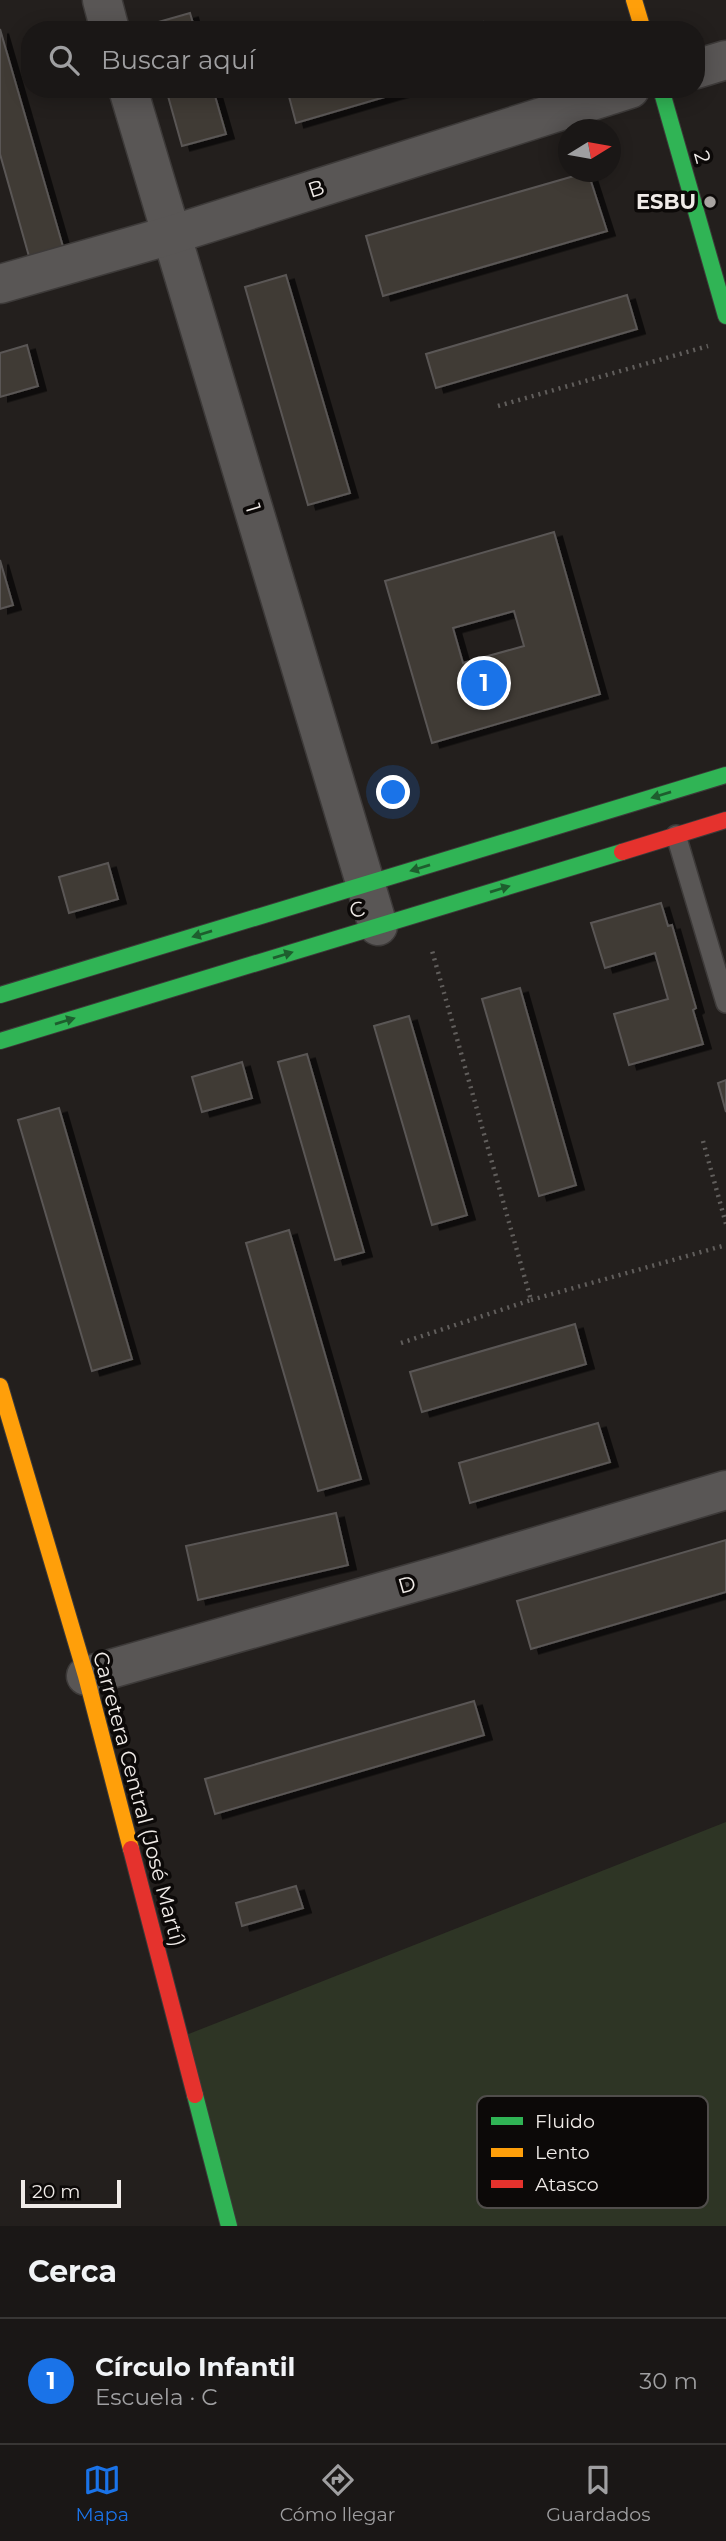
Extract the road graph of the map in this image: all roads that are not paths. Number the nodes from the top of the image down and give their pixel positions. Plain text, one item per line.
1 (102, 0) edge
2 (634, 0) edge
3 (108, 21) edge
4 (640, 21) edge
5 (726, 60) edge
6 (705, 66) edge
7 (131, 98) edge
8 (602, 98) edge
9 (663, 98) edge
10 (171, 235) junction
11 (0, 284) edge
12 (726, 316) edge
13 (726, 775) edge
14 (726, 820) edge
15 (676, 835) junction
16 (367, 884) junction
17 (378, 926) junction
18 (0, 995) edge
19 (726, 1003) edge
20 (0, 1041) edge
21 (0, 1386) edge
22 (726, 1490) edge
23 (86, 1676) junction
24 (229, 2226) edge

1 - 3 street
2 - 4 main road
5 - 6 street
7 - 10 street, 1
8 - 10 street, B
9 - 12 main road, 2
10 - 11 street, B
10 - 16 street, 1
13 -> 16 main road, C
14 - 15 main road, C
17 -> 15 main road, C
15 - 19 lane
16 - 17 street, 1
16 -> 18 main road, C
20 -> 17 main road, C
21 - 23 main road, Carretera Central (José Martí)
22 - 23 street, D
23 - 24 main road, Carretera Central (José Martí)

